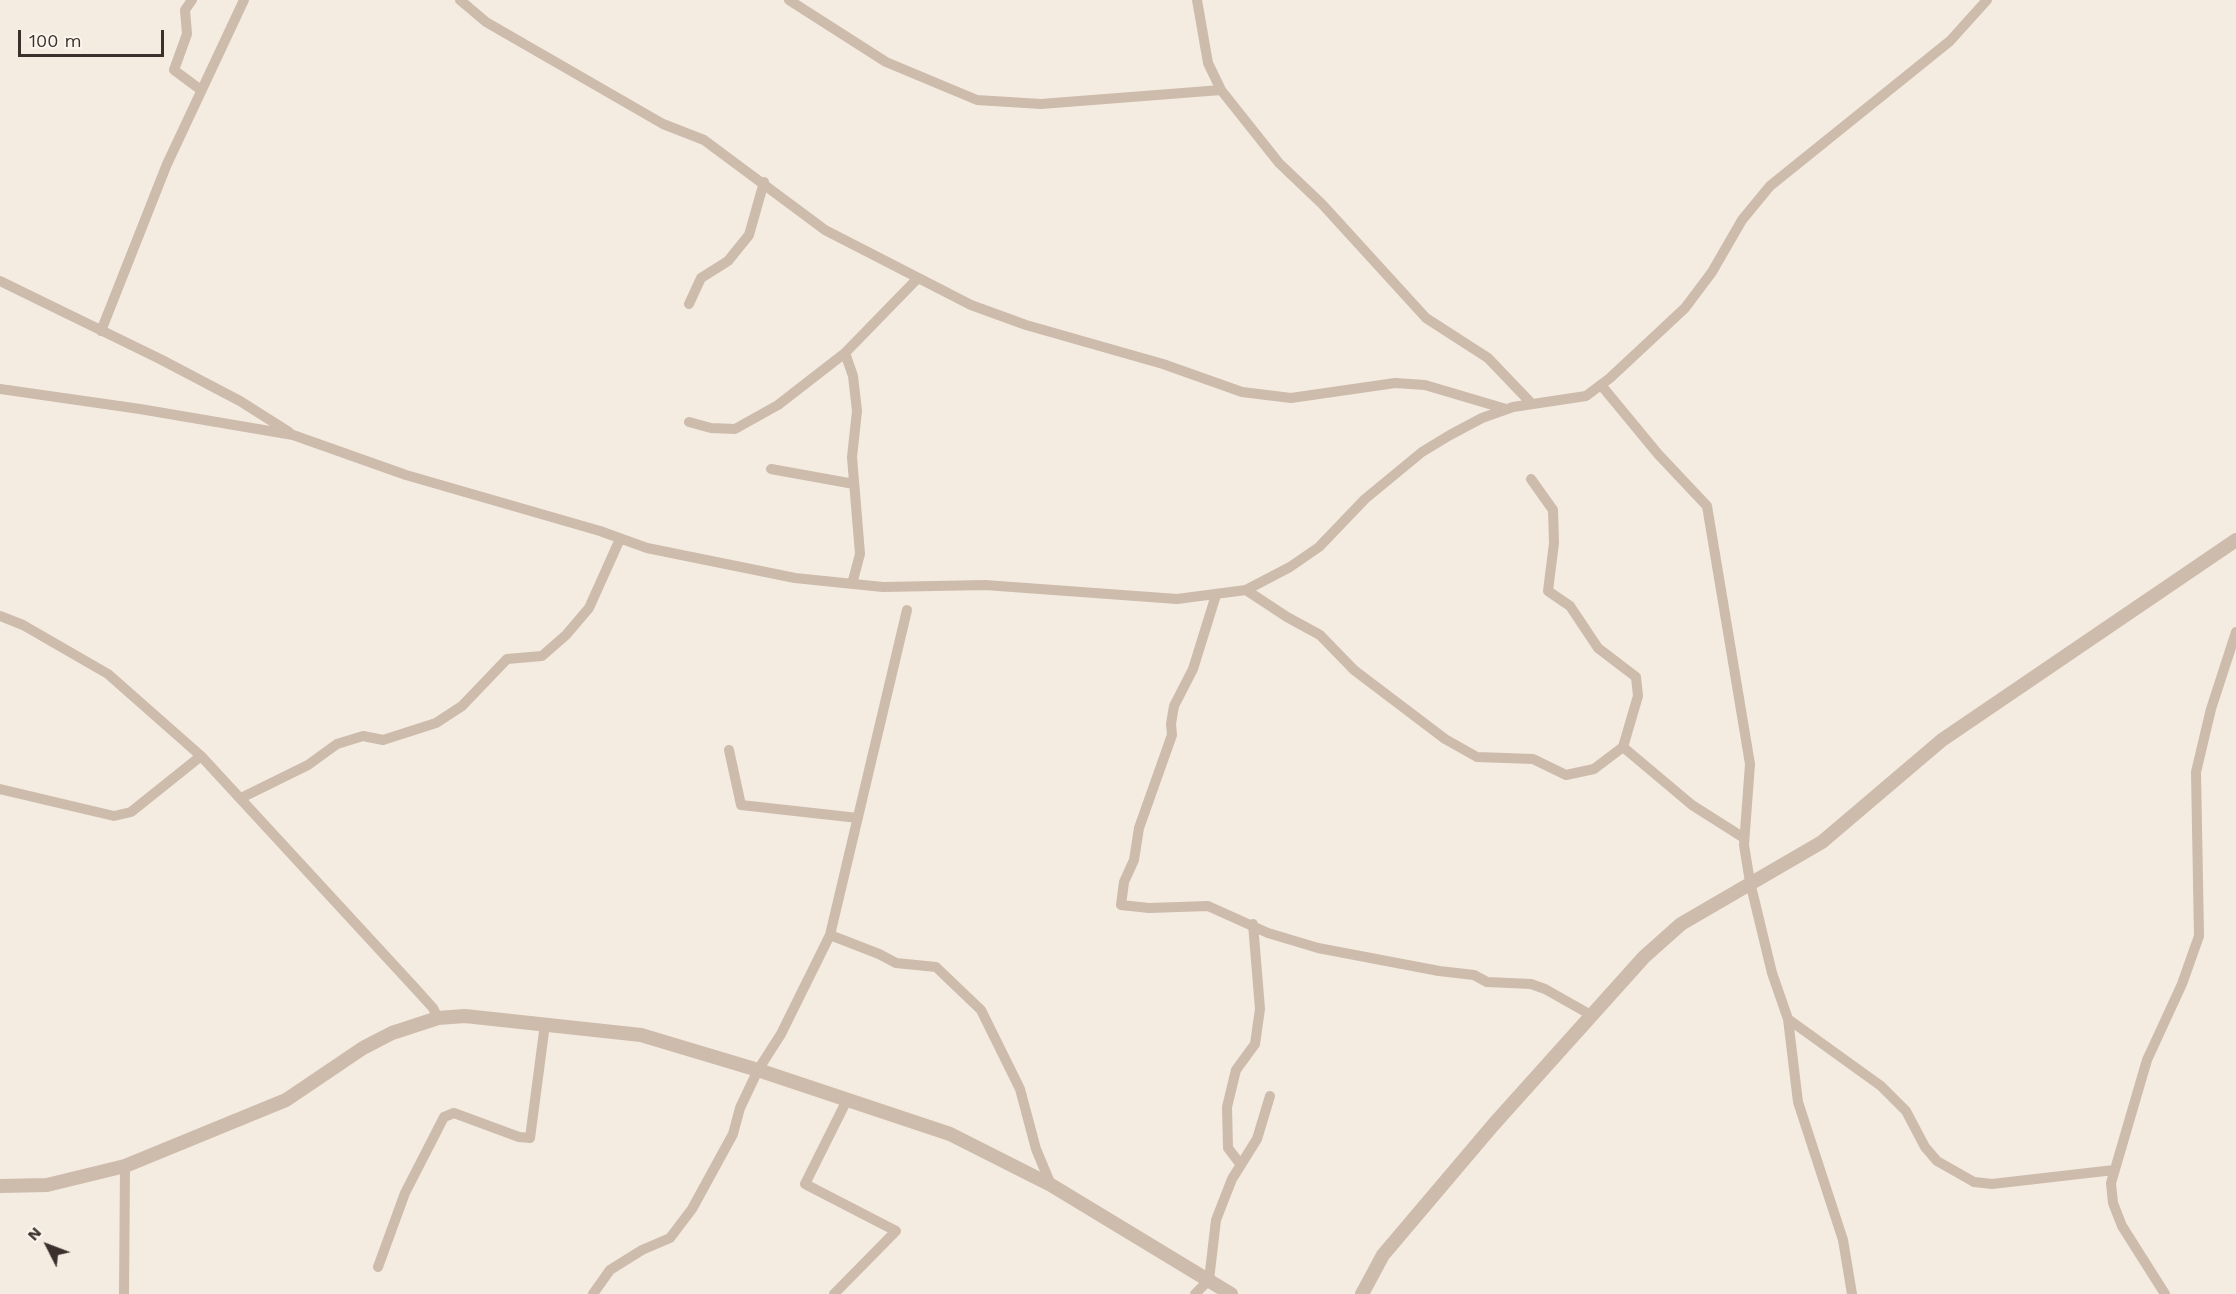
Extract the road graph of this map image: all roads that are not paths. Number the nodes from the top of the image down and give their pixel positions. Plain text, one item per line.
1 (192, 0) edge
2 (244, 0) edge
3 (460, 0) edge
4 (789, 0) edge
5 (1197, 0) edge
6 (1987, 0) edge
7 (201, 90) junction
8 (1221, 90) junction
9 (764, 183) junction
10 (918, 278) junction
11 (0, 281) edge
12 (689, 304) dead end
13 (101, 331) junction
14 (845, 353) junction
15 (1601, 385) junction
16 (0, 389) edge
17 (1532, 404) junction
18 (1506, 409) junction
19 (689, 422) dead end
20 (293, 435) junction
21 (771, 469) dead end
22 (1531, 479) dead end
23 (854, 484) junction
24 (620, 539) junction
25 (2236, 540) edge
26 (852, 584) junction
27 (1246, 590) junction
28 (1216, 595) junction
29 (907, 610) dead end
30 (0, 616) edge
31 (2236, 632) edge
32 (1623, 747) junction
33 (729, 750) dead end
34 (201, 756) junction
35 (0, 789) edge
36 (241, 798) junction
37 (858, 818) junction
38 (1744, 838) junction
39 (1750, 882) junction
40 (1253, 924) junction
41 (830, 936) junction
42 (1591, 1015) junction
43 (438, 1018) junction
44 (1788, 1019) junction
45 (545, 1024) junction
46 (759, 1070) junction
47 (1270, 1096) dead end
48 (847, 1100) junction
49 (1241, 1165) junction
50 (125, 1166) junction
51 (2114, 1170) junction
52 (1051, 1185) junction
53 (0, 1186) edge
54 (378, 1267) dead end
55 (1209, 1280) junction
56 (124, 1294) edge
57 (593, 1294) edge
58 (834, 1294) edge
59 (1195, 1294) edge
60 (1231, 1294) edge
61 (1362, 1294) edge
62 (1852, 1294) edge
63 (2165, 1294) edge

1 - 7 street
2 - 7 street
3 - 9 street
4 - 8 street
5 - 8 street
6 - 15 street
7 - 13 street
8 - 17 street
9 - 10 street
9 - 12 street
10 - 14 street
10 - 18 street
11 - 13 street
13 - 20 street
14 - 19 street
14 - 23 street
15 - 17 street
15 - 38 street
16 - 20 street
17 - 18 street
18 - 27 street
20 - 24 street
21 - 23 street
22 - 32 street
23 - 26 street
24 - 26 street
24 - 36 street
25 - 39 street
26 - 28 street
27 - 28 street
27 - 32 street
28 - 40 street
29 - 37 street
30 - 34 street
31 - 51 street
32 - 38 street
33 - 37 street
34 - 35 street
34 - 36 street
36 - 43 street
37 - 41 street
38 - 39 street
39 - 42 street
39 - 44 street
40 - 42 street
40 - 49 street
41 - 46 street
41 - 52 street
42 - 61 street
43 - 45 street
43 - 50 street
44 - 51 street
44 - 62 street
45 - 46 street
45 - 54 street
46 - 48 street
46 - 57 street
47 - 49 street
48 - 52 street
48 - 58 street
49 - 55 street
50 - 53 street
50 - 56 street
51 - 63 street
52 - 55 street
55 - 59 street
55 - 60 street

